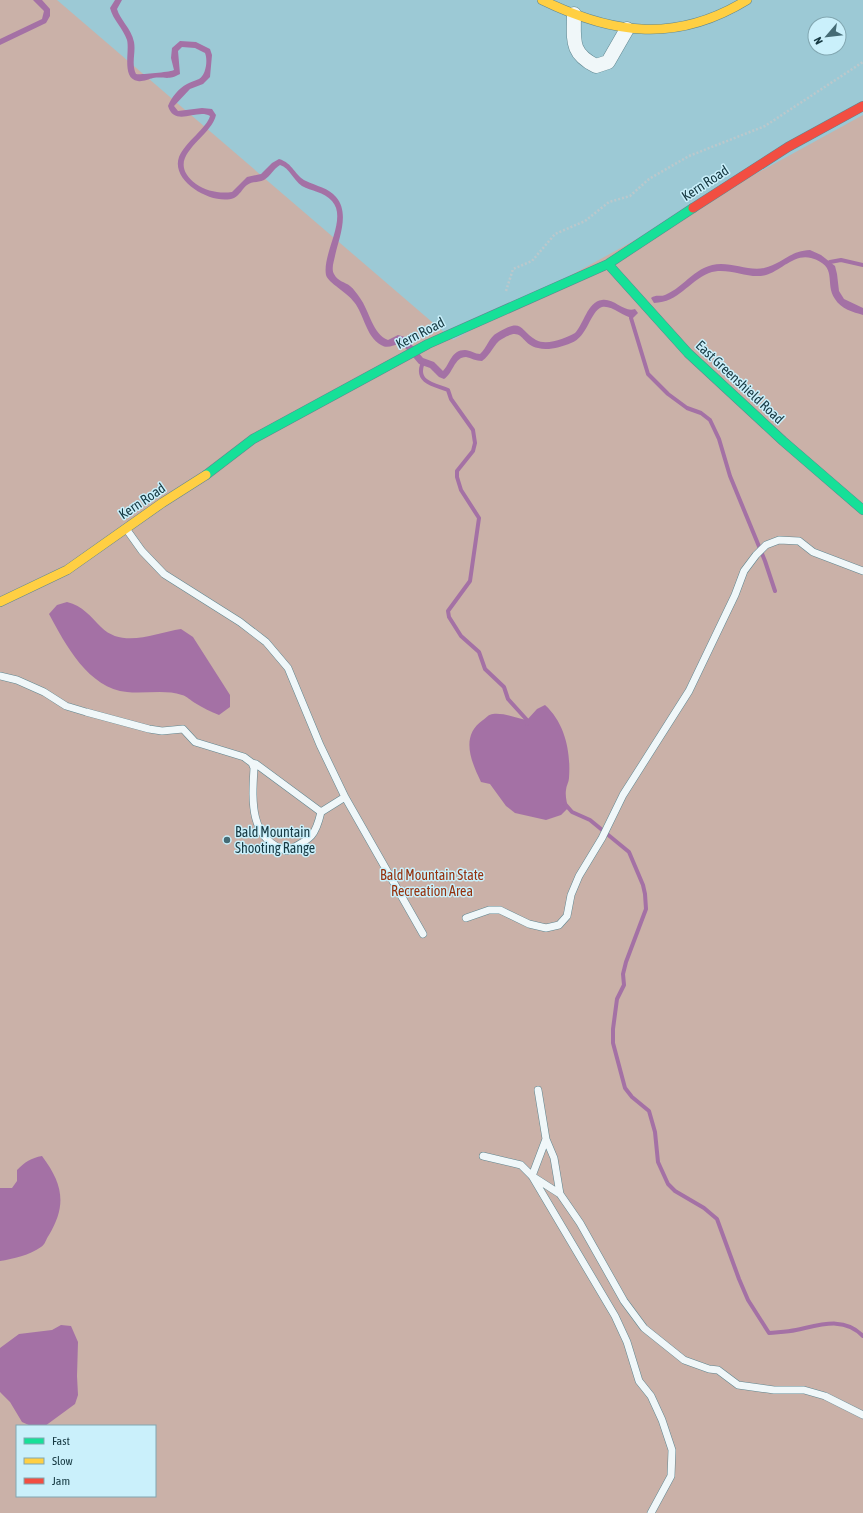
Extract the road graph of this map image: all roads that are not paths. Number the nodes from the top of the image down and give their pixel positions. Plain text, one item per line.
1 (542, 0) edge
2 (747, 0) edge
3 (574, 14) junction
4 (627, 29) junction
5 (863, 106) edge
6 (608, 264) junction
7 (863, 510) edge
8 (126, 528) junction
9 (863, 571) edge
10 (0, 602) edge
11 (0, 676) edge
12 (252, 763) junction
13 (345, 797) junction
14 (321, 812) junction
15 (466, 918) dead end
16 (423, 934) dead end
17 (538, 1090) dead end
18 (546, 1138) junction
19 (483, 1156) dead end
20 (532, 1176) junction
21 (560, 1194) junction
22 (863, 1415) edge
23 (651, 1513) edge

1 - 3 street
2 - 4 street
3 - 4 street
3 - 4 street
5 - 6 street, Kern Road
6 - 7 street, East Greenshield Road
6 - 8 street, Kern Road
8 - 10 street, Kern Road
8 - 13 lane
9 - 15 lane
11 - 12 lane
12 - 14 lane
12 - 14 lane
13 - 14 lane
13 - 16 lane
17 - 18 lane
18 - 20 lane
18 - 21 lane
19 - 20 lane
20 - 21 lane
20 - 23 lane
21 - 22 lane

